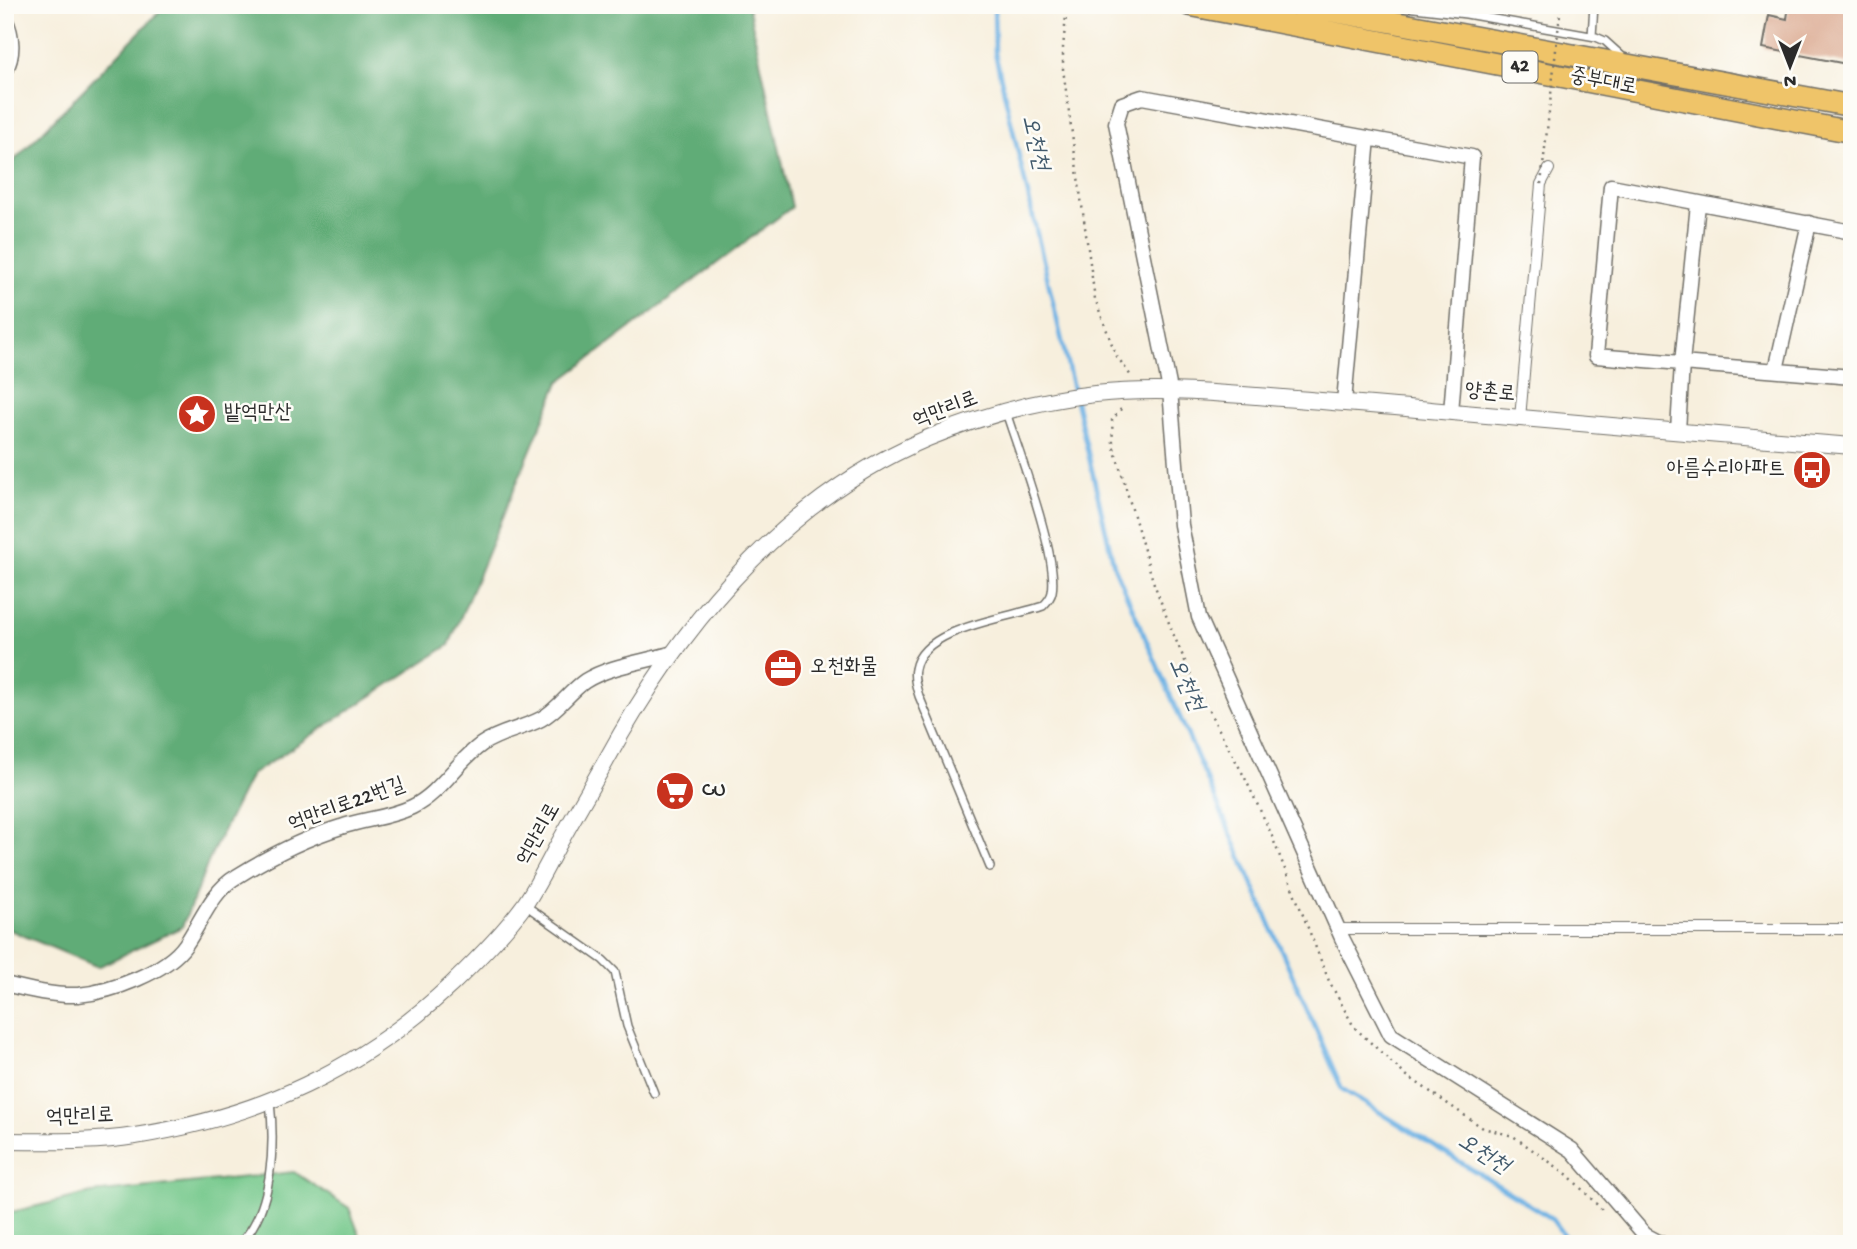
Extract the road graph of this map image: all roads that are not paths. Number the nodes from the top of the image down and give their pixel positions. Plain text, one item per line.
1 (1189, 5) edge
2 (1299, 5) edge
3 (1389, 5) edge
4 (1594, 5) edge
5 (5, 19) edge
6 (1592, 36) junction
7 (1648, 68) junction
8 (5, 71) edge
9 (1852, 106) edge
10 (1852, 132) edge
11 (1367, 138) junction
12 (1549, 169) dead end
13 (1698, 204) junction
14 (1809, 223) junction
15 (1852, 232) edge
16 (1682, 363) junction
17 (1776, 370) junction
18 (1852, 377) edge
19 (1170, 390) junction
20 (1130, 391) joint
21 (1344, 402) junction
22 (1006, 411) junction
23 (1451, 412) junction
24 (1520, 418) junction
25 (1678, 431) junction
26 (1852, 446) edge
27 (670, 654) junction
28 (990, 867) dead end
29 (524, 904) junction
30 (1338, 929) junction
31 (1852, 929) edge
32 (5, 984) edge
33 (654, 1093) dead end
34 (270, 1102) junction
35 (5, 1141) edge
36 (239, 1244) edge
37 (1662, 1244) edge

1 - 10 main road, 중부대로 / 42
2 - 7 main road, 중부대로 / 42
3 - 6 lane
4 - 6 lane
5 - 8 street
6 - 7 lane
7 - 9 main road, 중부대로 / 42
11 - 19 street
11 - 21 street
11 - 23 street
12 - 24 street
13 - 14 street
13 - 16 street
13 - 16 street
14 - 15 street
14 - 17 street
16 - 17 street
16 - 25 street
17 - 18 street
19 - 20 street, 양촌로
19 - 21 street, 양촌로
19 - 30 street
20 - 22 street, 억만리로
21 - 23 street, 양촌로
22 - 27 street, 억만리로
22 - 28 lane
23 - 24 street, 양촌로
24 - 25 street, 양촌로
25 - 26 street, 양촌로
27 - 29 street, 억만리로
27 - 32 street, 억만리로22번길
29 - 33 lane
29 - 34 street, 억만리로
30 - 31 street
30 - 37 street
34 - 35 street, 억만리로
34 - 36 lane

